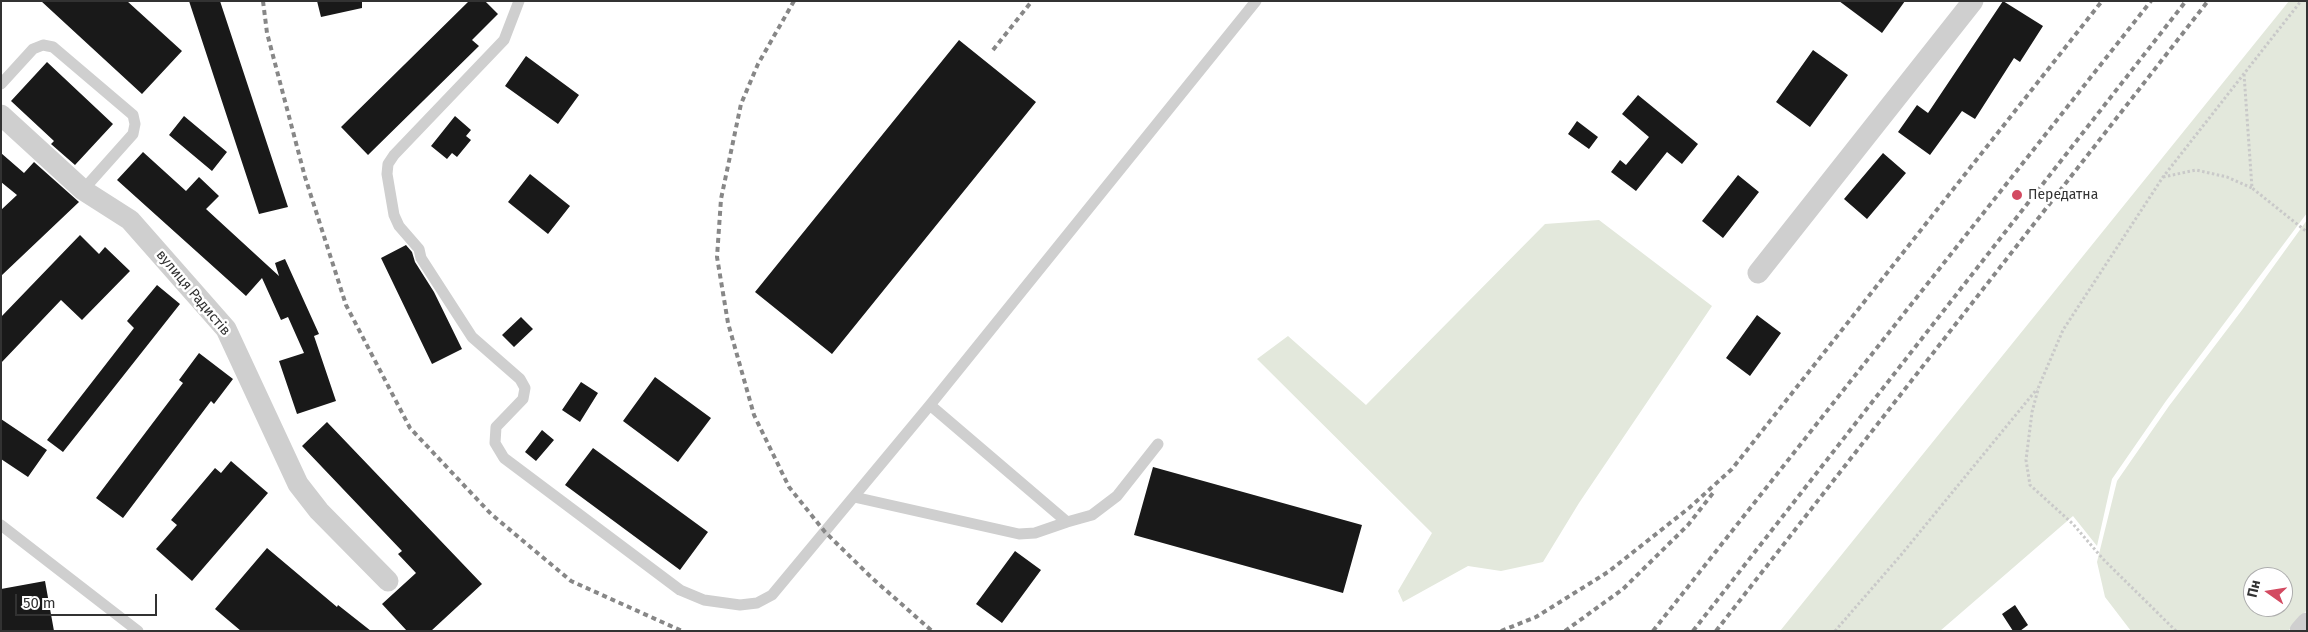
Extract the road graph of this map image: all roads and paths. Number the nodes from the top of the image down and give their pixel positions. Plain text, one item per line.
1 (519, 1) edge
2 (1256, 1) edge
3 (1973, 1) edge
4 (2301, 1) edge
5 (2244, 74) junction
6 (1, 84) edge
7 (1, 115) edge
8 (2163, 177) junction
9 (2252, 188) junction
10 (83, 190) junction
11 (2307, 232) edge
12 (1758, 273) dead end
13 (2040, 386) junction
14 (930, 405) junction
15 (1158, 444) dead end
16 (854, 497) junction
17 (1067, 522) junction
18 (1, 525) edge
19 (388, 581) dead end
20 (2307, 623) edge
21 (138, 631) edge
22 (1835, 631) edge
23 (2176, 631) edge
24 (2300, 631) edge

1 - 16 lane
2 - 14 lane
3 - 12 street
4 - 5 path
5 - 8 path
5 - 9 path
6 - 10 lane
7 - 10 street, вулиця Радистів
8 - 9 path
8 - 13 path
9 - 11 path
10 - 19 street, вулиця Радистів
13 - 22 path
13 - 23 path
14 - 16 lane
14 - 17 lane
15 - 17 lane
16 - 17 lane
18 - 21 lane
20 - 24 street

